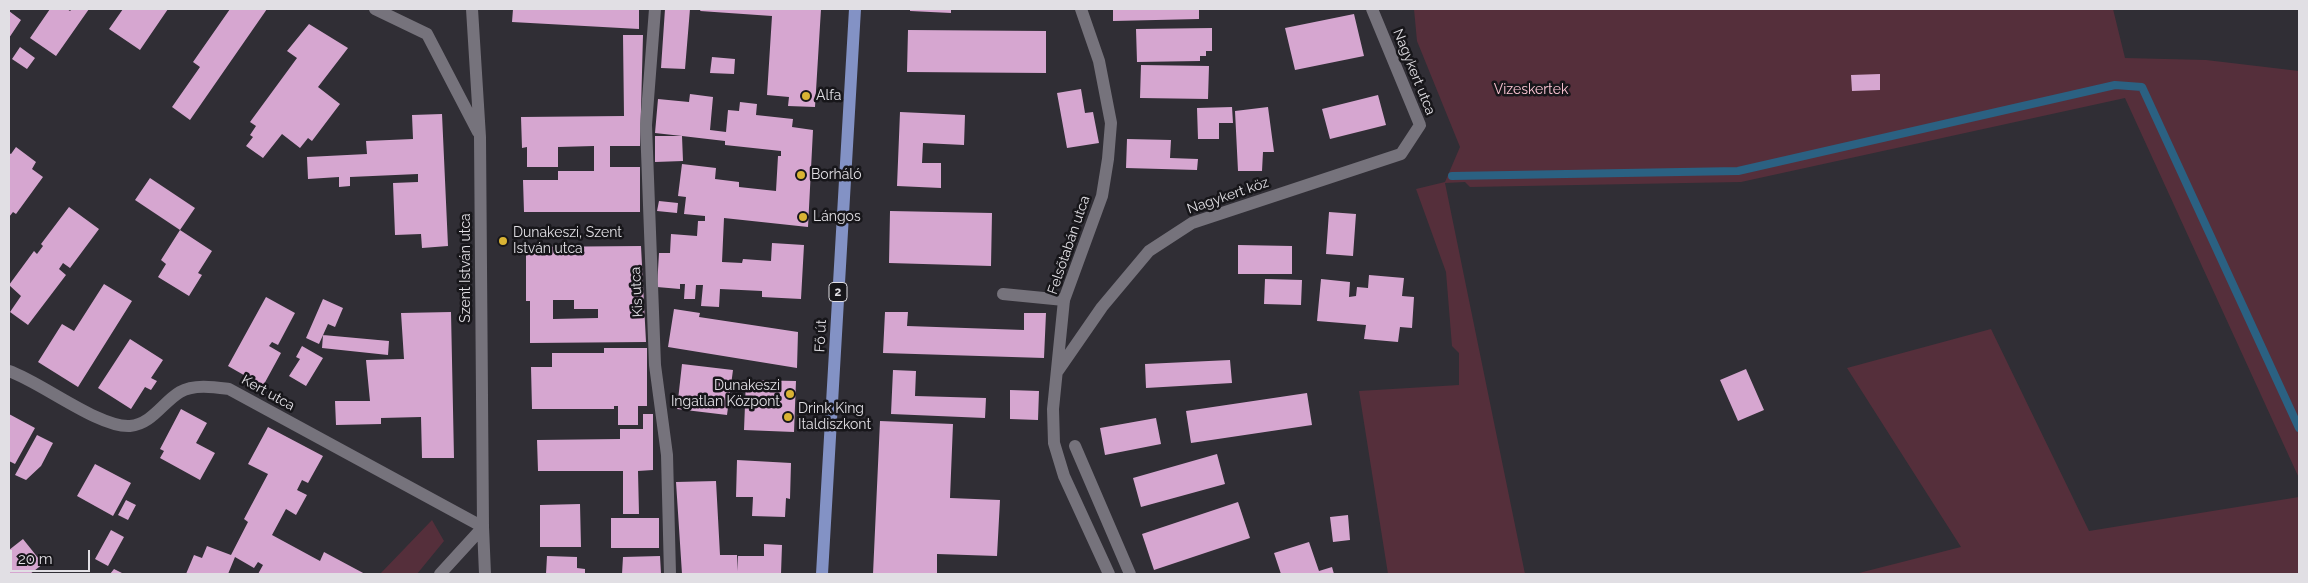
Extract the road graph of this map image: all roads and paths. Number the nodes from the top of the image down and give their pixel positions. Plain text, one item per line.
1 (375, 9) edge
2 (472, 9) edge
3 (654, 9) edge
4 (855, 9) edge
5 (1081, 9) edge
6 (1372, 9) edge
7 (480, 137) junction
8 (1408, 146) joint
9 (1003, 294) dead end
10 (1064, 300) junction
11 (9, 371) edge
12 (1056, 374) junction
13 (1075, 446) dead end
14 (483, 527) junction
15 (440, 574) edge
16 (485, 574) edge
17 (670, 574) edge
18 (822, 574) edge
19 (1109, 574) edge
20 (1130, 574) edge

1 - 7 street
2 - 7 street, Szent István utca
3 - 17 street, Kis utca
4 - 18 main road, Fő út / 2
5 - 10 street, Felsőtabán utca
6 - 8 street, Nagykert utca
7 - 14 street, Szent István utca
8 - 12 street, Nagykert köz
9 - 10 street
10 - 12 street, Felsőtabán utca
11 - 14 street, Kert utca
12 - 19 street, Felsőtabán utca
13 - 20 street
14 - 15 street
14 - 16 street, Szent István utca

